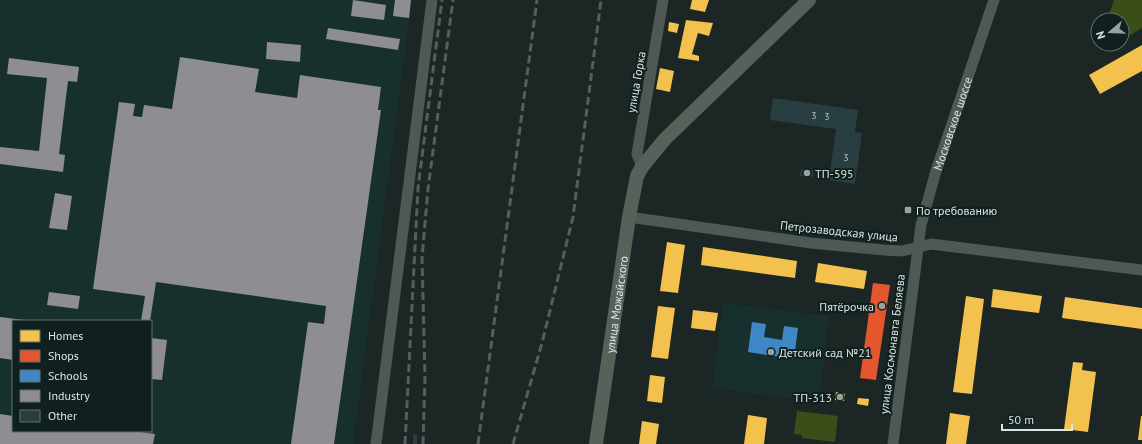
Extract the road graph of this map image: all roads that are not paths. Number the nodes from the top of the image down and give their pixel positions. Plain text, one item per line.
1 (432, 0) edge
2 (663, 0) edge
3 (809, 0) edge
4 (994, 0) edge
5 (642, 167) junction
6 (629, 217) junction
7 (917, 248) junction
8 (1142, 270) edge
9 (376, 444) edge
10 (596, 444) edge
11 (893, 444) edge

1 - 9 street
2 - 5 street, улица Горка
3 - 5 main road
4 - 7 street, Московское шоссе
5 - 6 main road, улица Можайского
6 - 7 street, Петрозаводская улица
6 - 10 main road, улица Можайского
7 - 8 street, Петрозаводская улица
7 - 11 street, улица Космонавта Беляева

